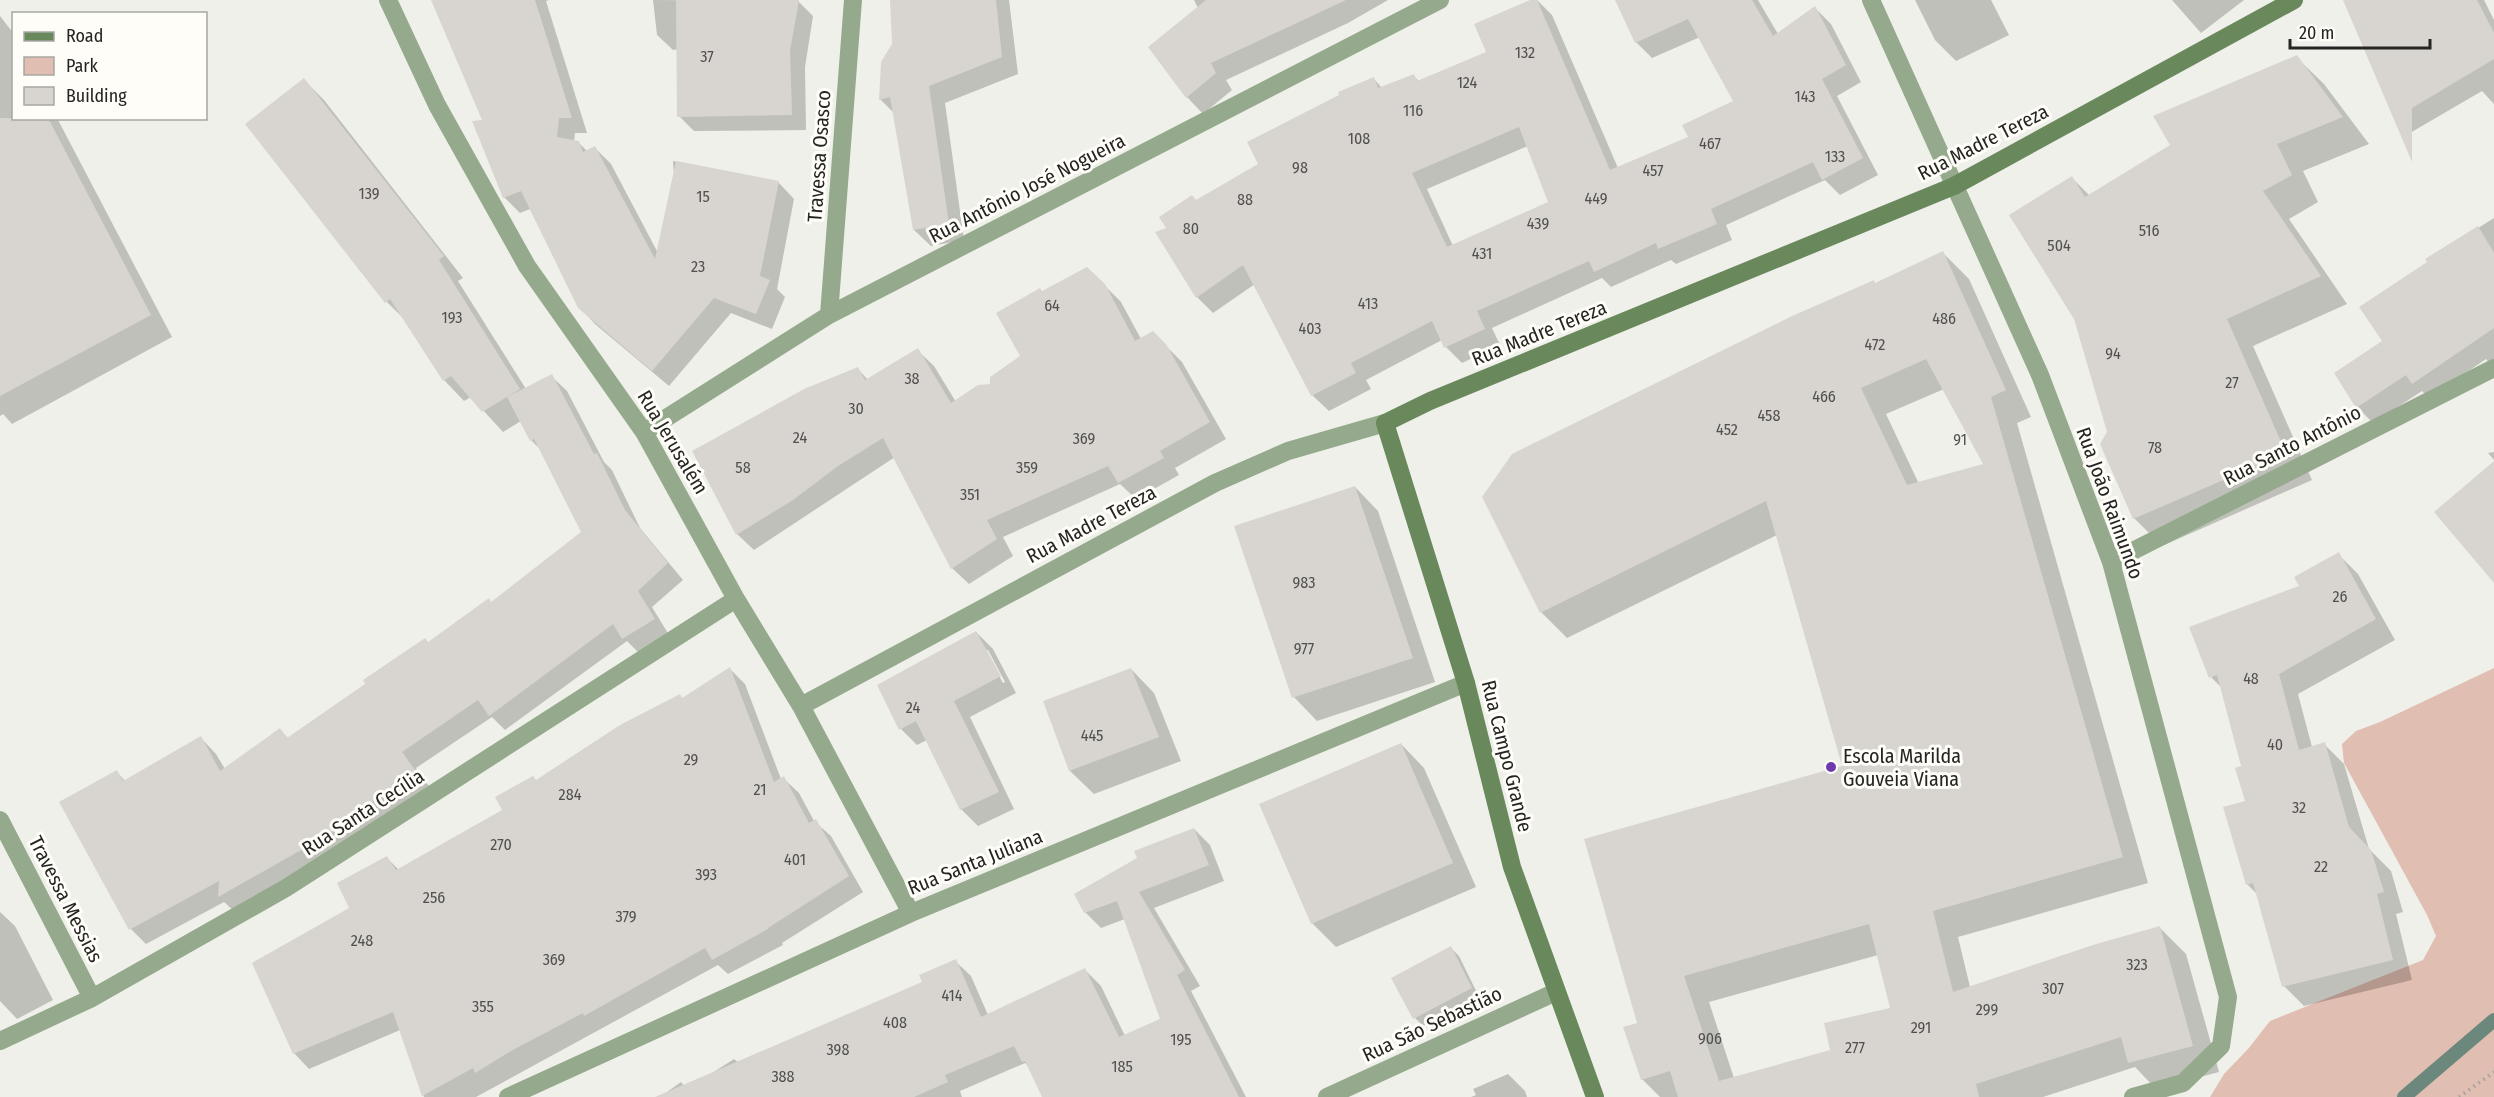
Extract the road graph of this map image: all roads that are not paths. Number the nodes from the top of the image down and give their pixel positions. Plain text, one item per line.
1 (388, 0) edge
2 (853, 0) edge
3 (1440, 0) edge
4 (1871, 0) edge
5 (2294, 0) edge
6 (1954, 186) junction
7 (829, 315) junction
8 (2494, 368) edge
9 (1385, 423) junction
10 (644, 432) junction
11 (2110, 562) junction
12 (736, 599) junction
13 (1466, 683) junction
14 (801, 706) junction
15 (0, 820) edge
16 (911, 913) junction
17 (1556, 992) junction
18 (92, 998) junction
19 (0, 1041) edge
20 (508, 1097) edge
21 (1327, 1097) edge
22 (1595, 1097) edge
23 (2133, 1097) edge

1 - 10 street, Rua Jerusalém
2 - 7 street, Travessa Osasco
3 - 7 street, Rua Antônio José Nogueira
4 - 6 street, Rua João Raimundo
5 - 6 street, Rua Madre Tereza
6 - 9 street, Rua Madre Tereza
6 - 11 street, Rua João Raimundo
7 - 10 street, Rua Antônio José Nogueira
8 - 11 street, Rua Santo Antônio
9 - 13 street, Rua Campo Grande
9 - 14 street, Rua Madre Tereza
10 - 12 street, Rua Jerusalém
11 - 23 street, Rua João Raimundo
12 - 14 street, Rua Jerusalém
12 - 18 street, Rua Santa Cecília
13 - 16 street, Rua Santa Juliana
13 - 17 street, Rua Campo Grande
14 - 16 street, Rua Jerusalém
15 - 18 street, Travessa Messias
16 - 20 street, Rua Santa Juliana
17 - 21 street, Rua São Sebastião
17 - 22 street, Rua Campo Grande
18 - 19 street, Rua Santa Cecília

